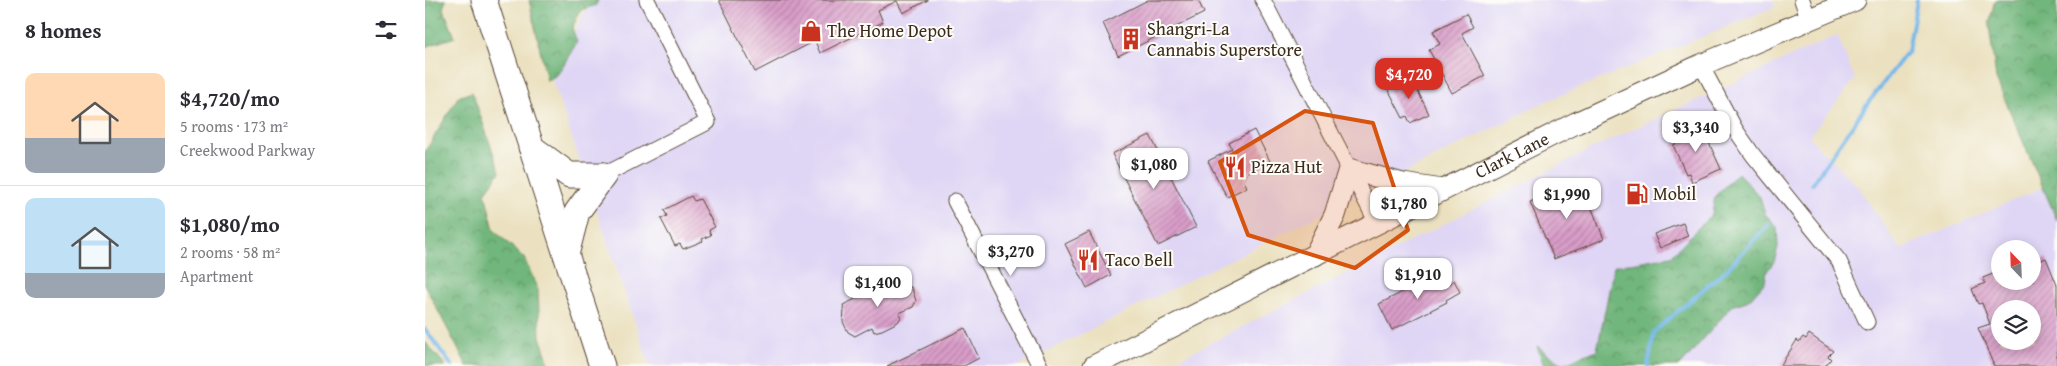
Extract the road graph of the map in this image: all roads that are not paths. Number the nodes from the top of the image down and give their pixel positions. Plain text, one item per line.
1 (484, 0) edge
2 (647, 0) edge
3 (1263, 0) edge
4 (1855, 0) edge
5 (1806, 10) edge
6 (1701, 65) junction
7 (531, 147) junction
8 (1349, 169) junction
9 (604, 175) junction
10 (1442, 190) junction
11 (955, 201) dead end
12 (1377, 223) junction
13 (566, 255) junction
14 (1315, 255) junction
15 (1867, 322) dead end
16 (602, 366) edge
17 (1040, 366) edge
18 (1095, 366) edge

1 - 7 highway
2 - 9 street
3 - 8 street
4 - 5 main road, Clark Lane
5 - 6 main road, Clark Lane
6 - 10 main road, Clark Lane
6 - 15 street
7 - 9 highway
7 - 13 highway
8 - 10 main road
8 - 12 street
8 - 14 main road
9 - 13 highway
10 - 12 main road, Clark Lane
11 - 17 street
12 - 14 main road, Clark Lane
13 - 16 highway
14 - 18 main road, Clark Lane

